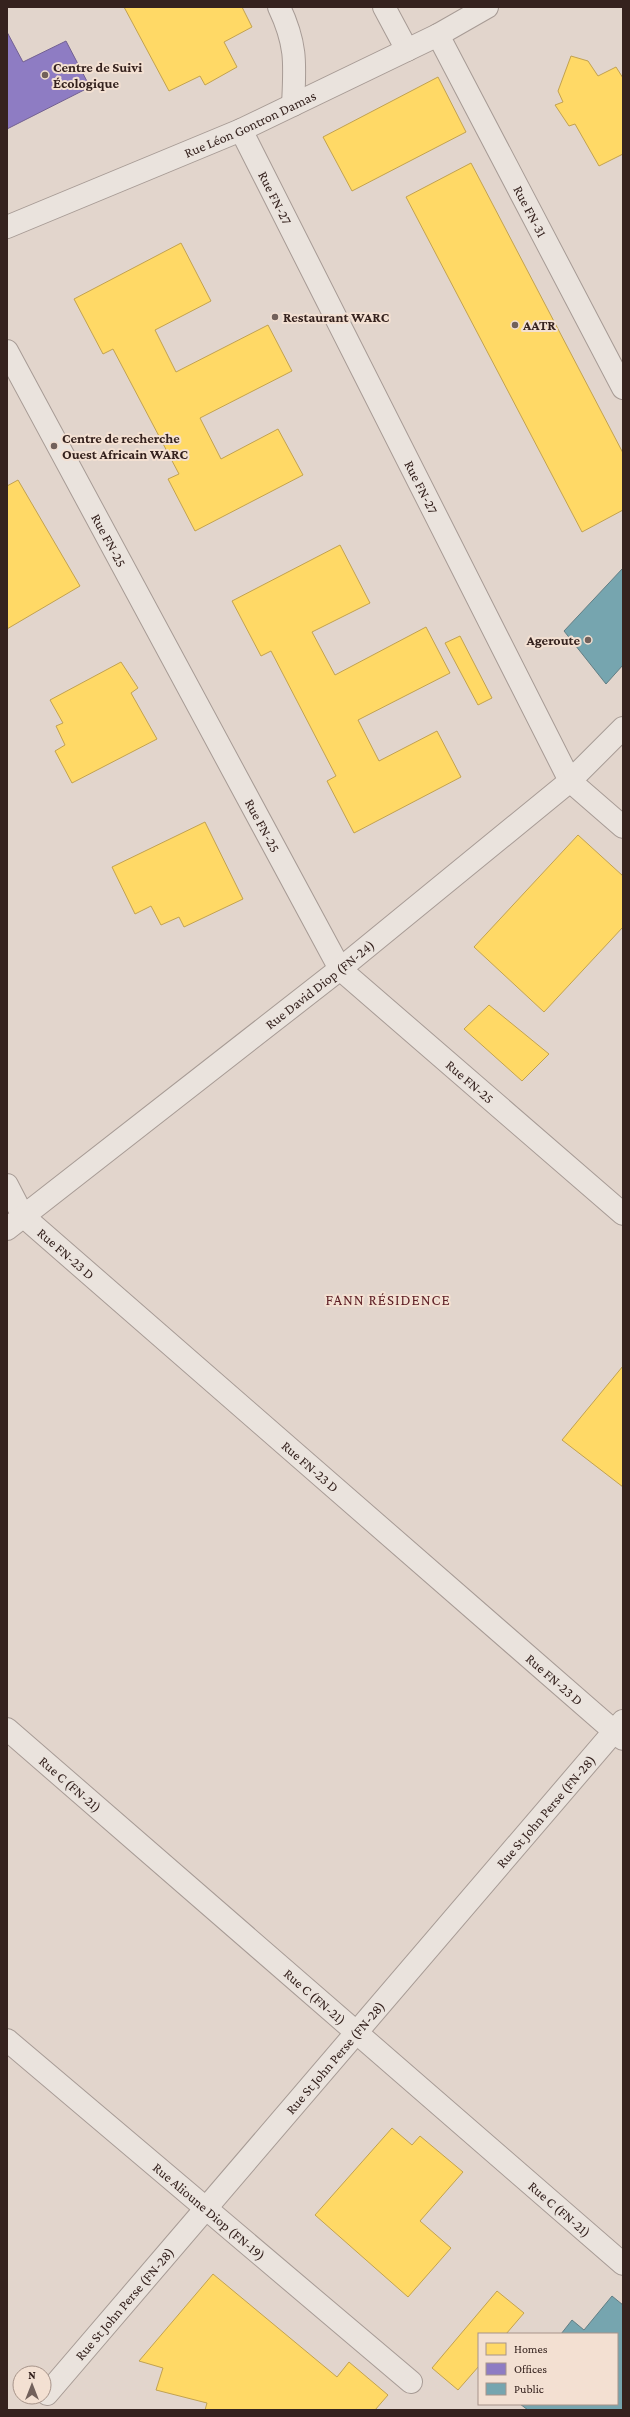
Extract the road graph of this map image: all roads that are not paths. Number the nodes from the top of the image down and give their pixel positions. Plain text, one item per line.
1 (279, 7) edge
2 (384, 7) edge
3 (487, 7) edge
4 (438, 36) junction
5 (407, 50) junction
6 (293, 105) junction
7 (241, 130) junction
8 (7, 227) edge
9 (7, 352) edge
10 (623, 388) edge
11 (623, 728) edge
12 (570, 780) junction
13 (623, 826) edge
14 (340, 969) junction
15 (7, 1186) edge
16 (623, 1214) edge
17 (15, 1223) edge
18 (7, 1730) edge
19 (620, 1731) edge
20 (356, 2032) junction
21 (7, 2040) edge
22 (205, 2210) junction
23 (623, 2264) edge
24 (411, 2382) dead end
25 (52, 2388) edge

1 - 6 street
2 - 5 street
3 - 4 street, Rue Léon Gontron Damas
4 - 5 street, Rue Léon Gontron Damas
4 - 10 street, Rue FN-31
5 - 6 street, Rue Léon Gontron Damas
6 - 7 street, Rue Léon Gontron Damas
7 - 8 street, Rue Léon Gontron Damas
7 - 12 street, Rue FN-27
9 - 14 street, Rue FN-25
11 - 12 street, Rue David Diop (FN-24)
12 - 13 street, Rue FN-27
12 - 14 street, Rue David Diop (FN-24)
14 - 16 street, Rue FN-25
14 - 17 street, Rue David Diop (FN-24)
15 - 17 street, Rue FN-23 D
17 - 19 street, Rue FN-23 D
18 - 20 street, Rue C (FN-21)
19 - 20 street, Rue St John Perse (FN-28)
20 - 22 street, Rue St John Perse (FN-28)
20 - 23 street, Rue C (FN-21)
21 - 22 street, Rue Alioune Diop (FN-19)
22 - 24 street, Rue Alioune Diop (FN-19)
22 - 25 street, Rue St John Perse (FN-28)

